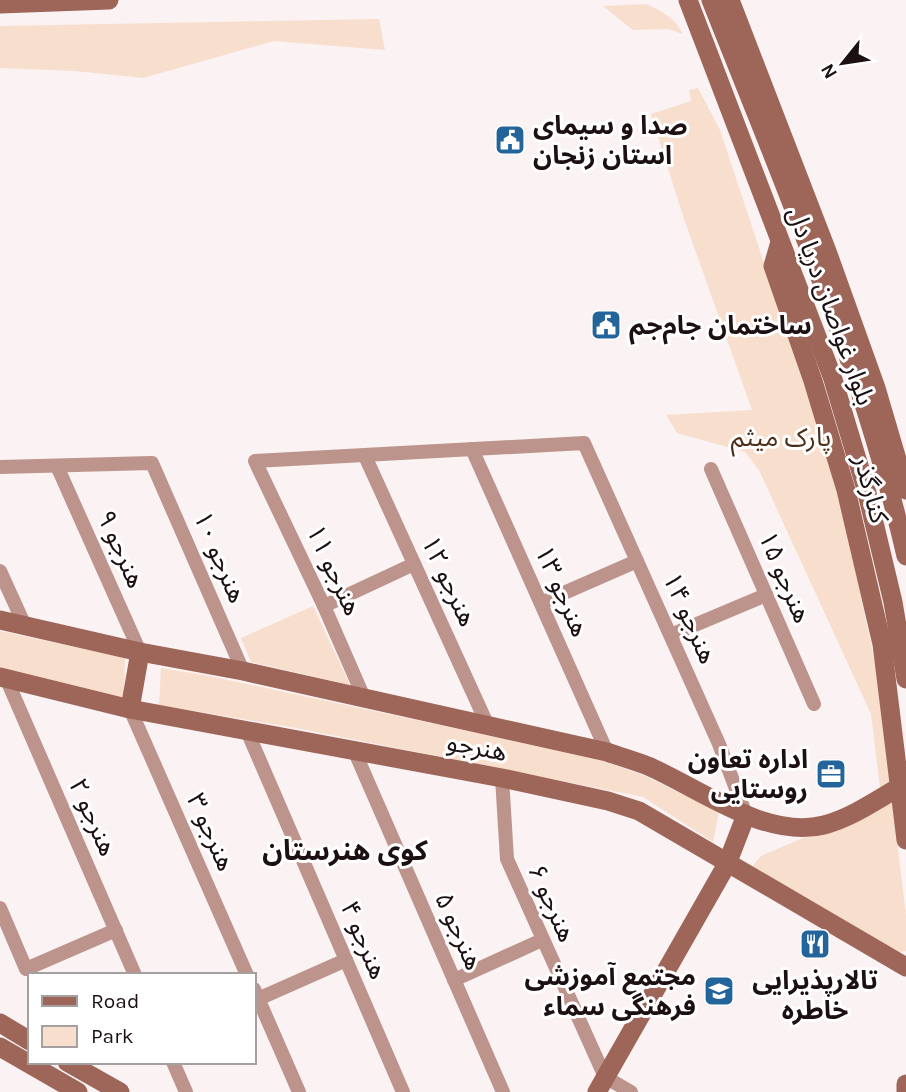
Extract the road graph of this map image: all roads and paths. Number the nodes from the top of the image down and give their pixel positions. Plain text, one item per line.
1 (108, 0) edge
2 (688, 0) edge
3 (711, 0) edge
4 (730, 0) edge
5 (0, 4) edge
6 (780, 242) junction
7 (821, 257) junction
8 (472, 449) junction
9 (365, 456) junction
10 (57, 466) junction
11 (0, 467) edge
12 (712, 469) dead end
13 (906, 490) edge
14 (906, 556) edge
15 (638, 561) junction
16 (414, 564) junction
17 (0, 571) edge
18 (766, 595) junction
19 (541, 603) junction
20 (324, 606) junction
21 (0, 620) edge
22 (25, 626) junction
23 (671, 635) junction
24 (140, 652) junction
25 (243, 671) junction
26 (3, 678) edge
27 (906, 679) edge
28 (365, 700) junction
29 (814, 704) dead end
30 (130, 709) junction
31 (488, 726) junction
32 (247, 730) junction
33 (354, 750) junction
34 (607, 752) junction
35 (502, 778) junction
36 (901, 786) junction
37 (746, 815) junction
38 (906, 840) edge
39 (727, 864) junction
40 (0, 908) edge
41 (116, 930) junction
42 (542, 940) junction
43 (345, 960) junction
44 (906, 967) edge
45 (134, 973) edge
46 (246, 973) edge
47 (454, 980) junction
48 (256, 994) edge
49 (0, 1023) edge
50 (28, 1040) edge
51 (0, 1047) edge
52 (28, 1063) edge
53 (29, 1064) edge
54 (71, 1064) edge
55 (176, 1069) edge
56 (906, 1084) edge
57 (601, 1085) edge
58 (78, 1092) edge
59 (120, 1092) edge
60 (173, 1092) edge
61 (186, 1092) edge
62 (299, 1092) edge
63 (403, 1092) edge
64 (503, 1092) edge
65 (631, 1092) edge
66 (906, 1092) edge

1 - 5 street
2 - 6 street, بلوار غواصان دریا دل
3 - 7 street, بلوار غواصان دریا دل
4 - 7 street, کنارگذر
6 - 27 street, بلوار غواصان دریا دل
6 - 36 street, کنارگذر
7 - 13 street, کنارگذر
7 - 14 street, بلوار غواصان دریا دل
8 - 9 street
8 - 15 street, هنرجو ۱۴
8 - 19 street, هنرجو ۱۳
9 - 16 street, هنرجو ۱۲
9 - 20 street, هنرجو ۱۱
10 - 11 street
10 - 24 street, هنرجو ۹
10 - 25 street, هنرجو ۱۰
12 - 18 street, هنرجو ۱۵
15 - 19 street
15 - 23 street, هنرجو ۱۴
16 - 20 street
16 - 31 street, هنرجو ۱۲
17 - 22 street
18 - 23 street
18 - 29 street, هنرجو ۱۵
19 - 34 street, هنرجو ۱۳
20 - 28 street, هنرجو ۱۱
21 - 22 street, هنرجو
22 - 24 street, هنرجو
23 - 37 street, هنرجو ۱۴
24 - 25 street, هنرجو
24 - 30 street
25 - 28 street, هنرجو
26 - 30 street, هنرجو
26 - 41 street, هنرجو ۲
28 - 31 street, هنرجو
30 - 32 street, هنرجو
30 - 46 street, هنرجو ۳
31 - 34 street, هنرجو
32 - 33 street, هنرجو
32 - 43 street, هنرجو ۴
33 - 35 street, هنرجو
33 - 47 street, هنرجو ۵
34 - 37 street, هنرجو
35 - 39 street, هنرجو
35 - 42 street, هنرجو ۶
36 - 37 street, هنرجو
36 - 38 street, کنارگذر
37 - 39 street
39 - 44 street, هنرجو
39 - 57 street
40 - 41 street
41 - 45 street, هنرجو ۲
42 - 47 street
42 - 57 street, هنرجو ۶
43 - 48 street
43 - 63 street, هنرجو ۴
47 - 64 street, هنرجو ۵
48 - 62 street
49 - 50 street
51 - 52 street
53 - 58 street
54 - 59 street
55 - 60 street
55 - 61 street
56 - 66 street
57 - 65 street

